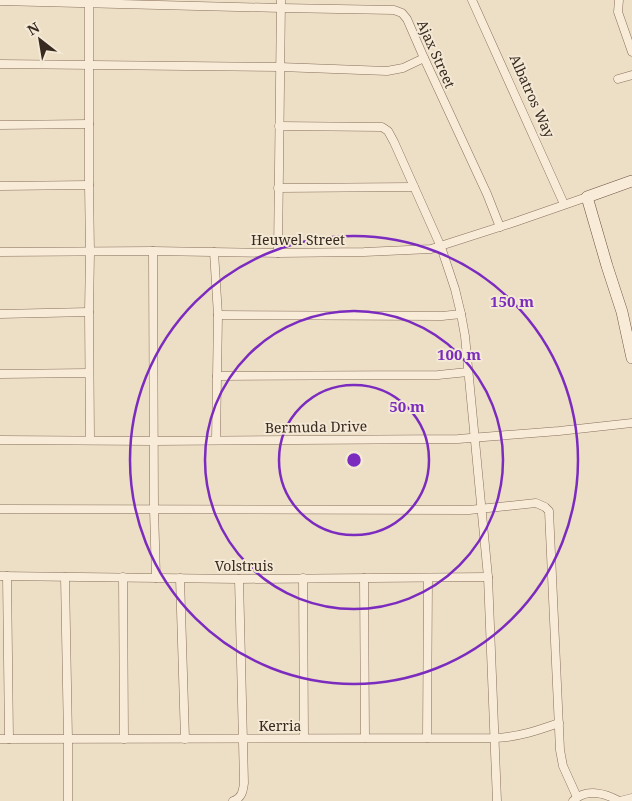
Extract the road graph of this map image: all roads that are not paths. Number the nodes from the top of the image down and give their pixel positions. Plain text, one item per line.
1 (472, 0) edge
2 (619, 0) edge
3 (0, 1) edge
4 (90, 2) edge
5 (281, 4) edge
6 (632, 52) edge
7 (424, 58) junction
8 (0, 64) edge
9 (90, 66) junction
10 (280, 67) junction
11 (632, 74) edge
12 (618, 79) dead end
13 (89, 124) junction
14 (0, 125) edge
15 (279, 126) junction
16 (632, 181) edge
17 (88, 185) junction
18 (0, 186) edge
19 (414, 187) junction
20 (278, 188) junction
21 (587, 197) junction
22 (564, 204) junction
23 (500, 227) junction
24 (441, 247) junction
25 (153, 251) junction
26 (0, 252) edge
27 (90, 252) junction
28 (214, 252) junction
29 (278, 253) junction
30 (89, 312) junction
31 (0, 314) edge
32 (461, 314) junction
33 (218, 315) junction
34 (632, 358) edge
35 (468, 372) junction
36 (89, 373) junction
37 (0, 374) edge
38 (217, 376) junction
39 (632, 423) edge
40 (474, 438) junction
41 (0, 440) edge
42 (90, 440) junction
43 (216, 440) junction
44 (153, 441) junction
45 (0, 509) edge
46 (154, 509) junction
47 (481, 509) junction
48 (4, 576) edge
49 (65, 577) junction
50 (123, 577) junction
51 (488, 577) junction
52 (156, 578) junction
53 (180, 578) junction
54 (303, 578) junction
55 (364, 578) junction
56 (428, 578) junction
57 (239, 579) junction
58 (558, 723) junction
59 (0, 738) edge
60 (9, 738) junction
61 (304, 738) junction
62 (366, 738) junction
63 (427, 738) junction
64 (495, 738) junction
65 (68, 739) junction
66 (124, 739) junction
67 (184, 739) junction
68 (243, 739) junction
69 (632, 798) edge
70 (575, 799) edge
71 (236, 800) edge
72 (68, 801) edge
73 (492, 801) edge
74 (497, 801) edge
75 (620, 801) edge

1 - 22 street, Albatros Way
2 - 6 street
3 - 4 street, Ajax Street
4 - 5 street, Ajax Street
4 - 9 street
5 - 7 street, Ajax Street
5 - 10 street
7 - 10 street
7 - 23 street, Ajax Street
8 - 9 street
9 - 10 street
9 - 13 street
10 - 15 street
11 - 12 street
13 - 14 street
13 - 17 street
15 - 19 street
15 - 20 street
16 - 21 street
17 - 18 street
17 - 27 street
19 - 20 street
19 - 24 street
20 - 29 street
21 - 22 street, Heuwel Street
21 - 34 street
22 - 23 street, Heuwel Street
23 - 24 street, Heuwel Street
24 - 29 street, Heuwel Street
24 - 32 street
25 - 27 street, Heuwel Street
25 - 28 street, Heuwel Street
25 - 44 street
26 - 27 street, Heuwel Street
27 - 30 street
28 - 29 street, Heuwel Street
28 - 33 street
30 - 31 street
30 - 36 street
32 - 33 street
32 - 35 street
33 - 38 street
35 - 38 street
35 - 40 street
36 - 37 street
36 - 42 street
38 - 43 street
39 - 40 street, Bermuda Drive
40 - 43 street, Bermuda Drive
40 - 47 street
41 - 42 street, Bermuda Drive
42 - 44 street, Bermuda Drive
43 - 44 street, Bermuda Drive
44 - 46 street
45 - 46 street
46 - 47 street
46 - 52 street
47 - 51 street
47 - 58 street
48 - 49 street, Volstruis
48 - 60 street
49 - 50 street, Volstruis
49 - 65 street
50 - 52 street, Volstruis
50 - 66 street
51 - 56 street, Volstruis
51 - 64 street
52 - 53 street, Volstruis
53 - 57 street, Volstruis
53 - 67 street
54 - 55 street, Volstruis
54 - 57 street, Volstruis
54 - 61 street
55 - 56 street, Volstruis
55 - 62 street
56 - 63 street
57 - 68 street
58 - 64 street, Kerria
58 - 70 street
59 - 60 street, Kerria
60 - 65 street, Kerria
61 - 62 street, Kerria
61 - 68 street, Kerria
62 - 63 street, Kerria
63 - 64 street, Kerria
64 - 74 street
65 - 66 street, Kerria
65 - 72 street
66 - 67 street, Kerria
67 - 68 street, Kerria
68 - 71 street
69 - 75 street
70 - 75 street
73 - 74 street

